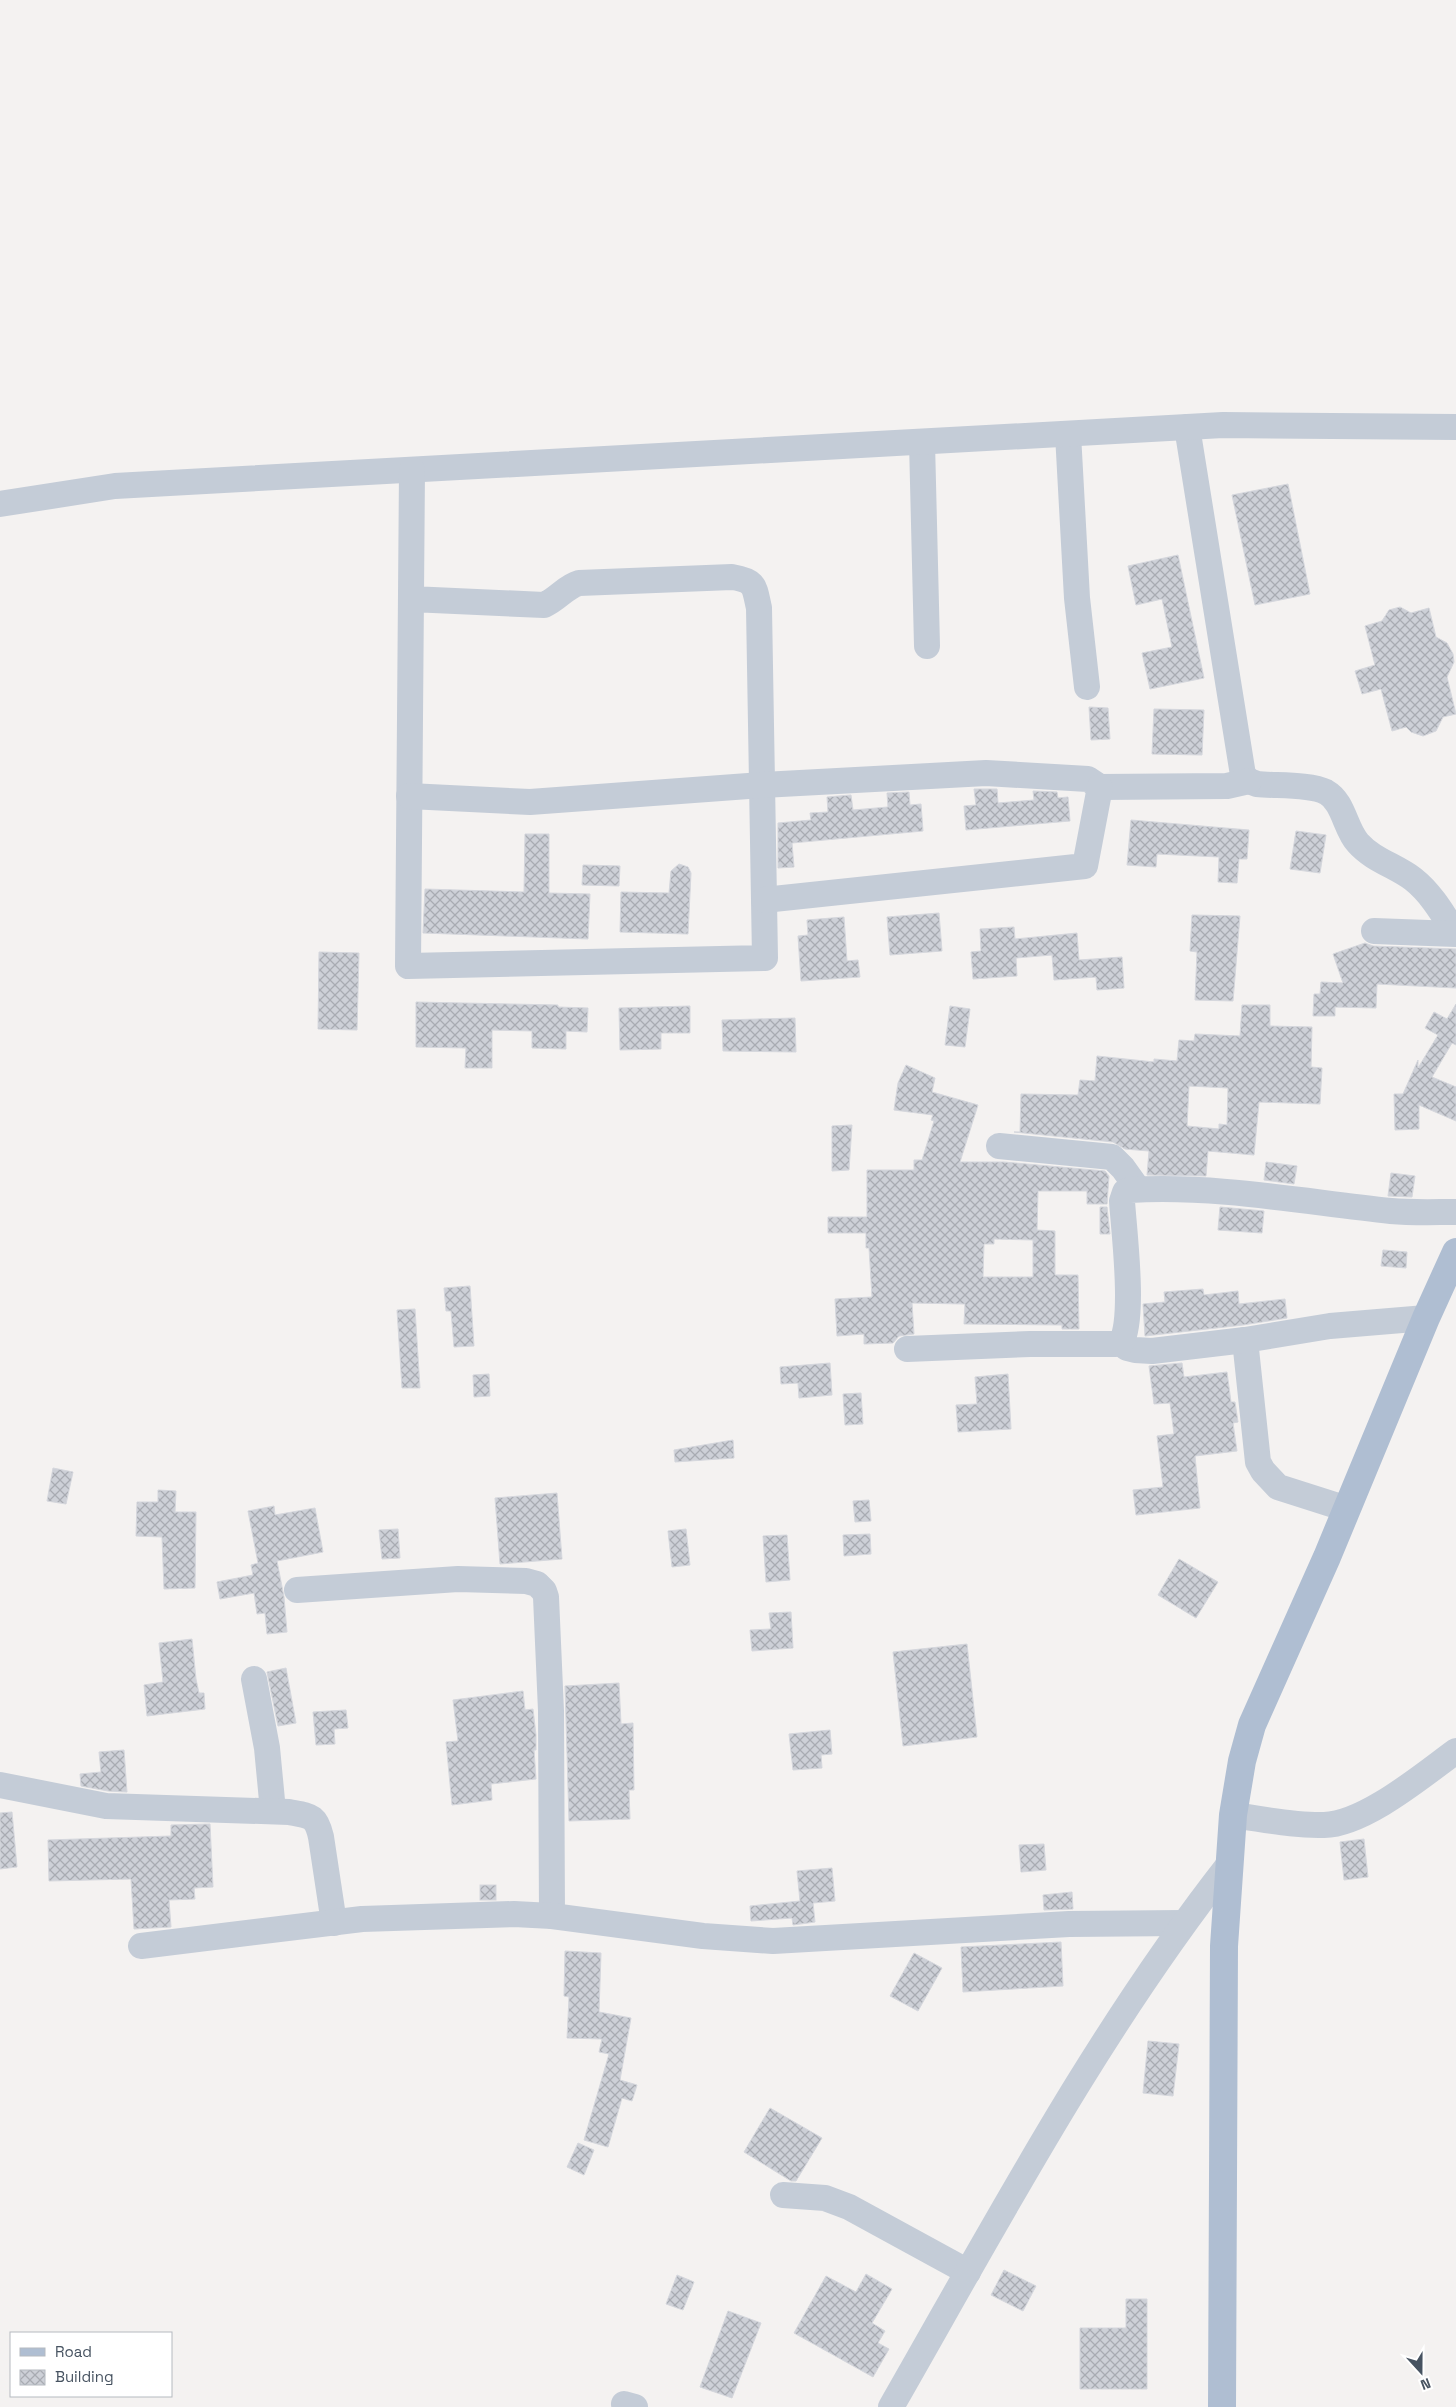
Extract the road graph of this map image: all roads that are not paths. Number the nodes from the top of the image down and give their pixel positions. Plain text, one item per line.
1 (1187, 427) junction
2 (1456, 427) edge
3 (1068, 434) junction
4 (922, 442) junction
5 (412, 470) junction
6 (0, 504) edge
7 (411, 599) junction
8 (927, 646) dead end
9 (1087, 687) dead end
10 (1249, 781) junction
11 (762, 785) junction
12 (1100, 787) junction
13 (409, 796) junction
14 (764, 900) junction
15 (1374, 931) dead end
16 (1455, 934) edge
17 (999, 1146) dead end
18 (1138, 1189) junction
19 (1456, 1212) edge
20 (1456, 1252) edge
21 (1426, 1318) junction
22 (1245, 1340) junction
23 (1121, 1342) junction
24 (907, 1349) dead end
25 (1347, 1509) junction
26 (297, 1590) dead end
27 (254, 1678) dead end
28 (1456, 1751) edge
29 (0, 1785) edge
30 (273, 1811) junction
31 (1233, 1815) junction
32 (1230, 1863) junction
33 (552, 1916) junction
34 (334, 1923) junction
35 (1183, 1923) junction
36 (141, 1946) dead end
37 (782, 2194) dead end
38 (968, 2272) junction
39 (890, 2407) edge
40 (1222, 2407) edge

1 - 2 street
1 - 3 street
1 - 10 street
3 - 4 street
3 - 9 street
4 - 5 street
4 - 8 street
5 - 6 street
5 - 7 street
7 - 11 street
7 - 13 street
10 - 12 street
10 - 16 street
11 - 12 street
11 - 13 street
11 - 14 street
12 - 14 street
13 - 14 street
15 - 16 street
17 - 18 street
18 - 19 street
18 - 23 street
20 - 21 main road
21 - 22 street
21 - 25 main road
22 - 23 street
22 - 25 street
23 - 24 street
25 - 31 main road
26 - 33 street
27 - 30 street
28 - 31 street
29 - 30 street
30 - 34 street
31 - 32 main road
32 - 35 street
32 - 40 main road
33 - 34 street
33 - 35 street
34 - 36 street
35 - 38 street
37 - 38 street
38 - 39 street

